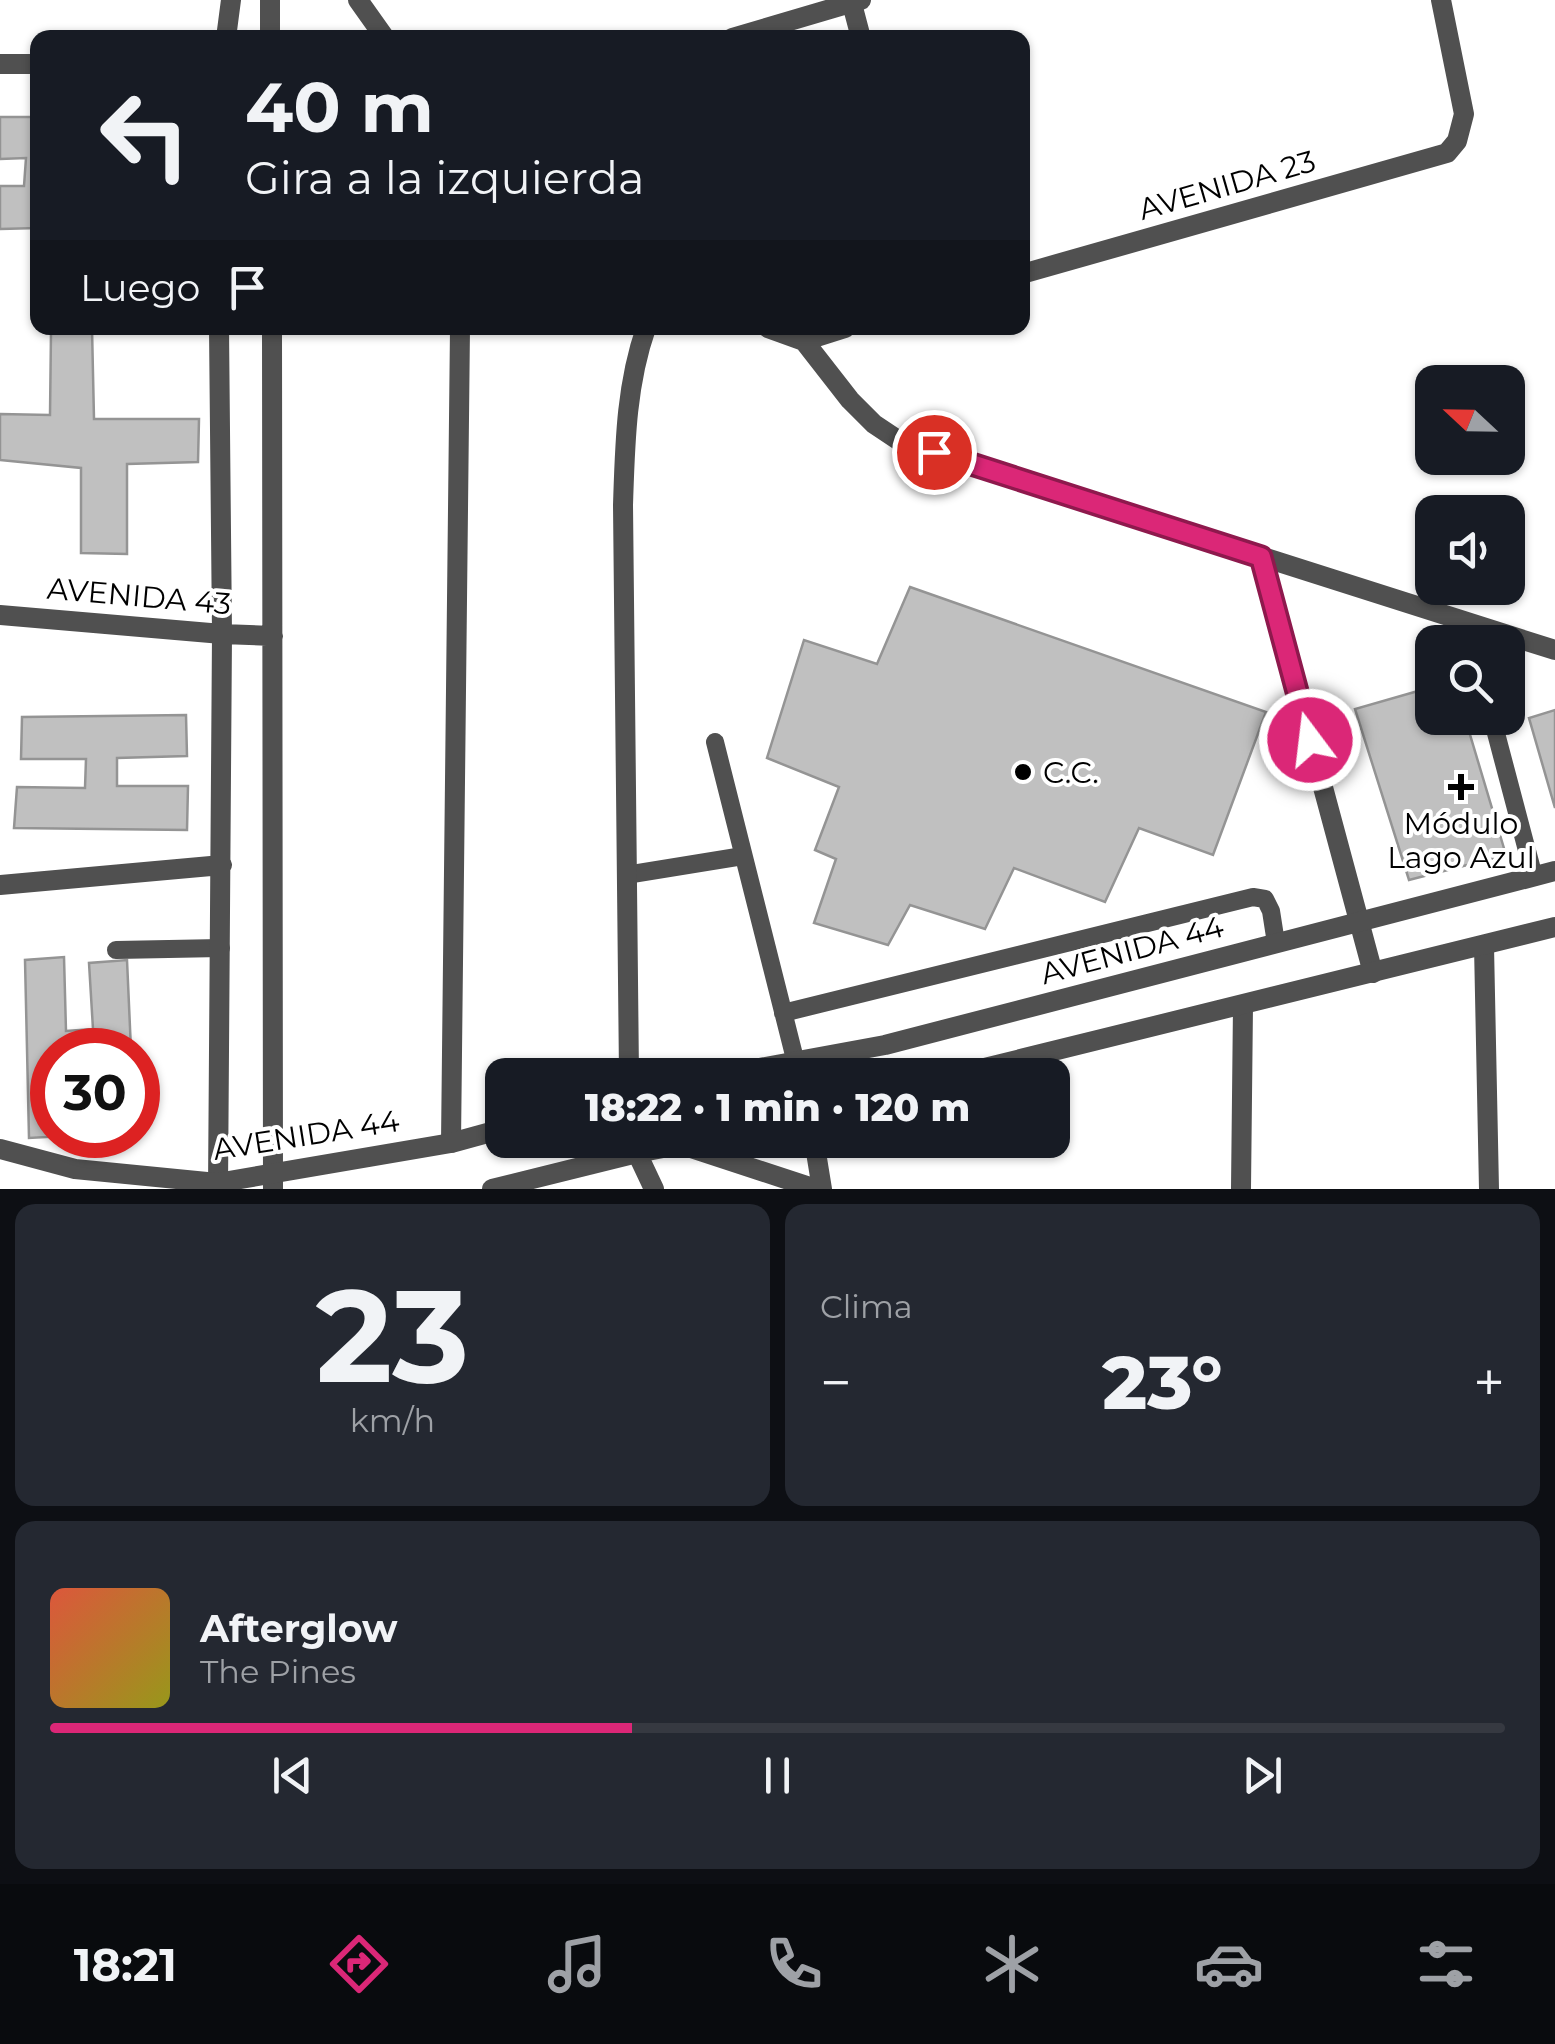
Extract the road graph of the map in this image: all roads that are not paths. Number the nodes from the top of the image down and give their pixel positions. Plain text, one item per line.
1 (231, 0) edge
2 (270, 0) edge
3 (358, 0) edge
4 (1441, 0) edge
5 (854, 1) edge
6 (227, 30) edge
7 (270, 30) edge
8 (379, 30) edge
9 (758, 30) edge
10 (859, 30) edge
11 (0, 64) edge
12 (30, 64) edge
13 (1030, 272) edge
14 (219, 335) edge
15 (272, 335) edge
16 (460, 335) edge
17 (644, 335) edge
18 (789, 335) edge
19 (821, 335) edge
20 (804, 340) junction
21 (1261, 557) junction
22 (0, 615) edge
23 (222, 634) junction
24 (273, 636) junction
25 (1555, 650) edge
26 (1498, 735) edge
27 (714, 742) dead end
28 (744, 856) junction
29 (222, 865) junction
30 (1544, 874) edge
31 (626, 875) junction
32 (0, 885) edge
33 (1360, 922) junction
34 (1555, 927) edge
35 (1276, 944) junction
36 (1484, 946) junction
37 (221, 948) junction
38 (116, 950) dead end
39 (1372, 973) junction
40 (1243, 1005) junction
41 (783, 1013) junction
42 (628, 1058) edge
43 (795, 1058) edge
44 (833, 1058) edge
45 (1026, 1058) edge
46 (485, 1134) edge
47 (451, 1143) junction
48 (0, 1149) edge
49 (596, 1158) edge
50 (641, 1158) edge
51 (735, 1158) edge
52 (816, 1158) edge
53 (273, 1181) edge
54 (218, 1186) edge
55 (492, 1189) edge
56 (654, 1189) edge
57 (819, 1189) edge
58 (1241, 1189) edge
59 (1489, 1189) edge

1 - 6 street
2 - 7 street
3 - 8 street
4 - 13 street, AVENIDA 23
5 - 9 street
5 - 10 street
11 - 12 street
14 - 23 street
15 - 24 street
16 - 47 street
17 - 31 street
18 - 20 street
19 - 20 street
20 - 21 street
21 - 25 street
21 - 33 street
22 - 23 street, AVENIDA 43
23 - 24 street, AVENIDA 43
23 - 29 street
24 - 53 street
26 - 30 lane
27 - 28 lane
28 - 31 lane
28 - 41 lane
29 - 32 street
29 - 37 street
30 - 33 street, AVENIDA 44
31 - 42 street
33 - 35 street, AVENIDA 44
33 - 39 street
34 - 36 street
35 - 41 lane
35 - 44 street, AVENIDA 44
36 - 39 street
36 - 59 street
37 - 38 lane
37 - 54 street
39 - 40 street
40 - 45 street
40 - 58 street
41 - 43 lane
46 - 47 street, AVENIDA 44
47 - 53 street, AVENIDA 44
48 - 54 street, AVENIDA 44
49 - 55 street
50 - 56 street
51 - 57 street
52 - 57 street
53 - 54 street, AVENIDA 44

